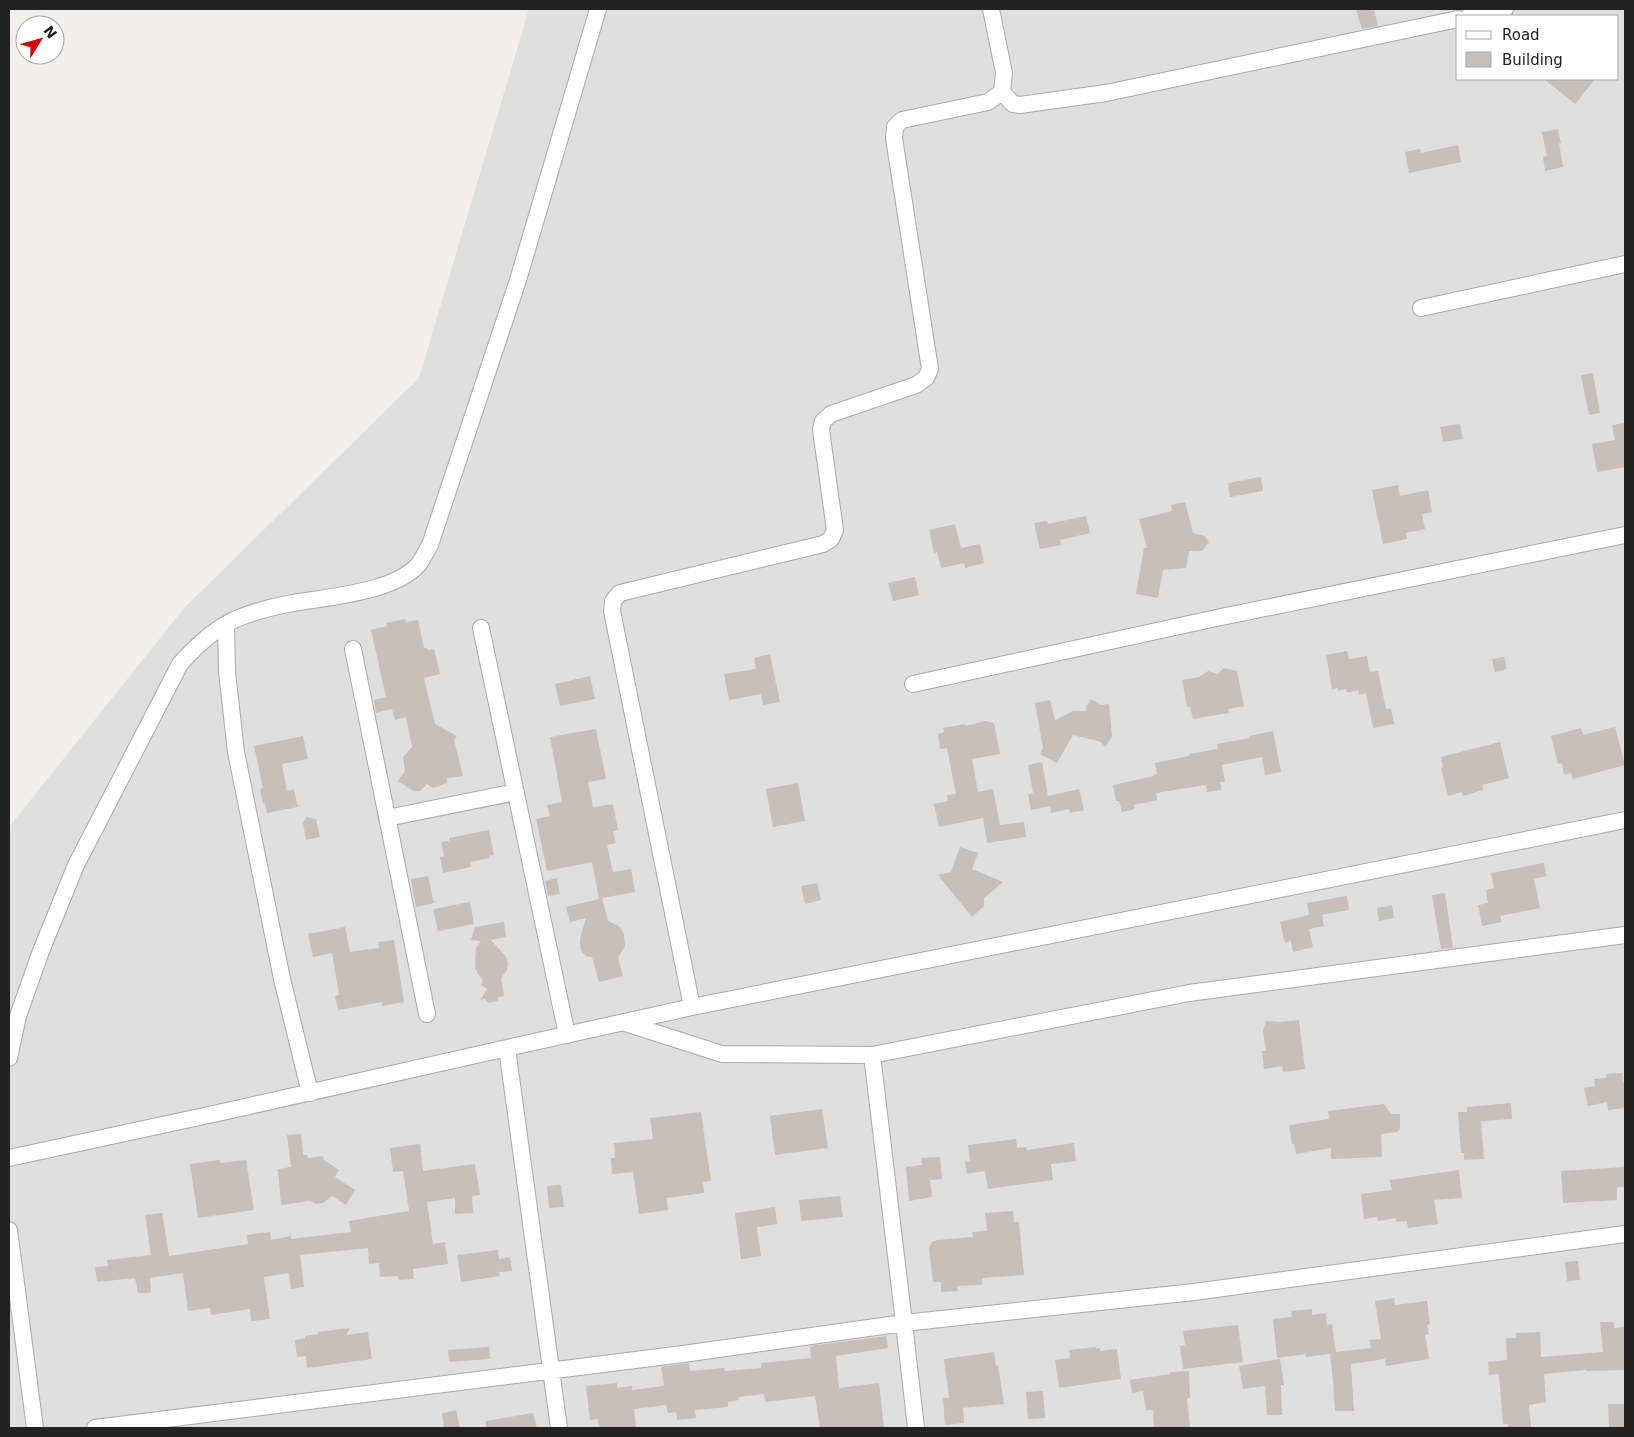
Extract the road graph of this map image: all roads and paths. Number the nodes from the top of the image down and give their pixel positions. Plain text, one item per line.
1 (598, 9) edge
2 (991, 9) edge
3 (1505, 9) edge
4 (1474, 15) edge
5 (1456, 19) edge
6 (1002, 92) junction
7 (1625, 264) edge
8 (1421, 308) dead end
9 (1625, 535) edge
10 (226, 625) junction
11 (481, 628) dead end
12 (353, 649) dead end
13 (913, 684) dead end
14 (516, 792) junction
15 (387, 818) junction
16 (1625, 820) edge
17 (1625, 935) edge
18 (692, 1007) junction
19 (427, 1014) dead end
20 (623, 1022) junction
21 (567, 1035) junction
22 (507, 1048) junction
23 (872, 1056) junction
24 (9, 1058) edge
25 (310, 1092) junction
26 (9, 1158) edge
27 (9, 1230) edge
28 (1625, 1234) edge
29 (904, 1323) junction
30 (552, 1370) junction
31 (35, 1428) edge
32 (95, 1428) edge
33 (559, 1428) edge
34 (916, 1428) edge

1 - 10 street
2 - 6 street
3 - 4 street
5 - 6 street
6 - 18 street
7 - 8 street
9 - 13 street
10 - 24 street
10 - 25 street
11 - 14 street
12 - 15 street
14 - 15 street
14 - 21 street
15 - 19 street
16 - 18 street
17 - 23 street
18 - 20 street
20 - 21 street
20 - 23 street
21 - 22 street
22 - 25 street
22 - 30 street
23 - 29 street
25 - 26 street
27 - 31 street
28 - 29 street
29 - 30 street
29 - 34 street
30 - 32 street
30 - 33 street

